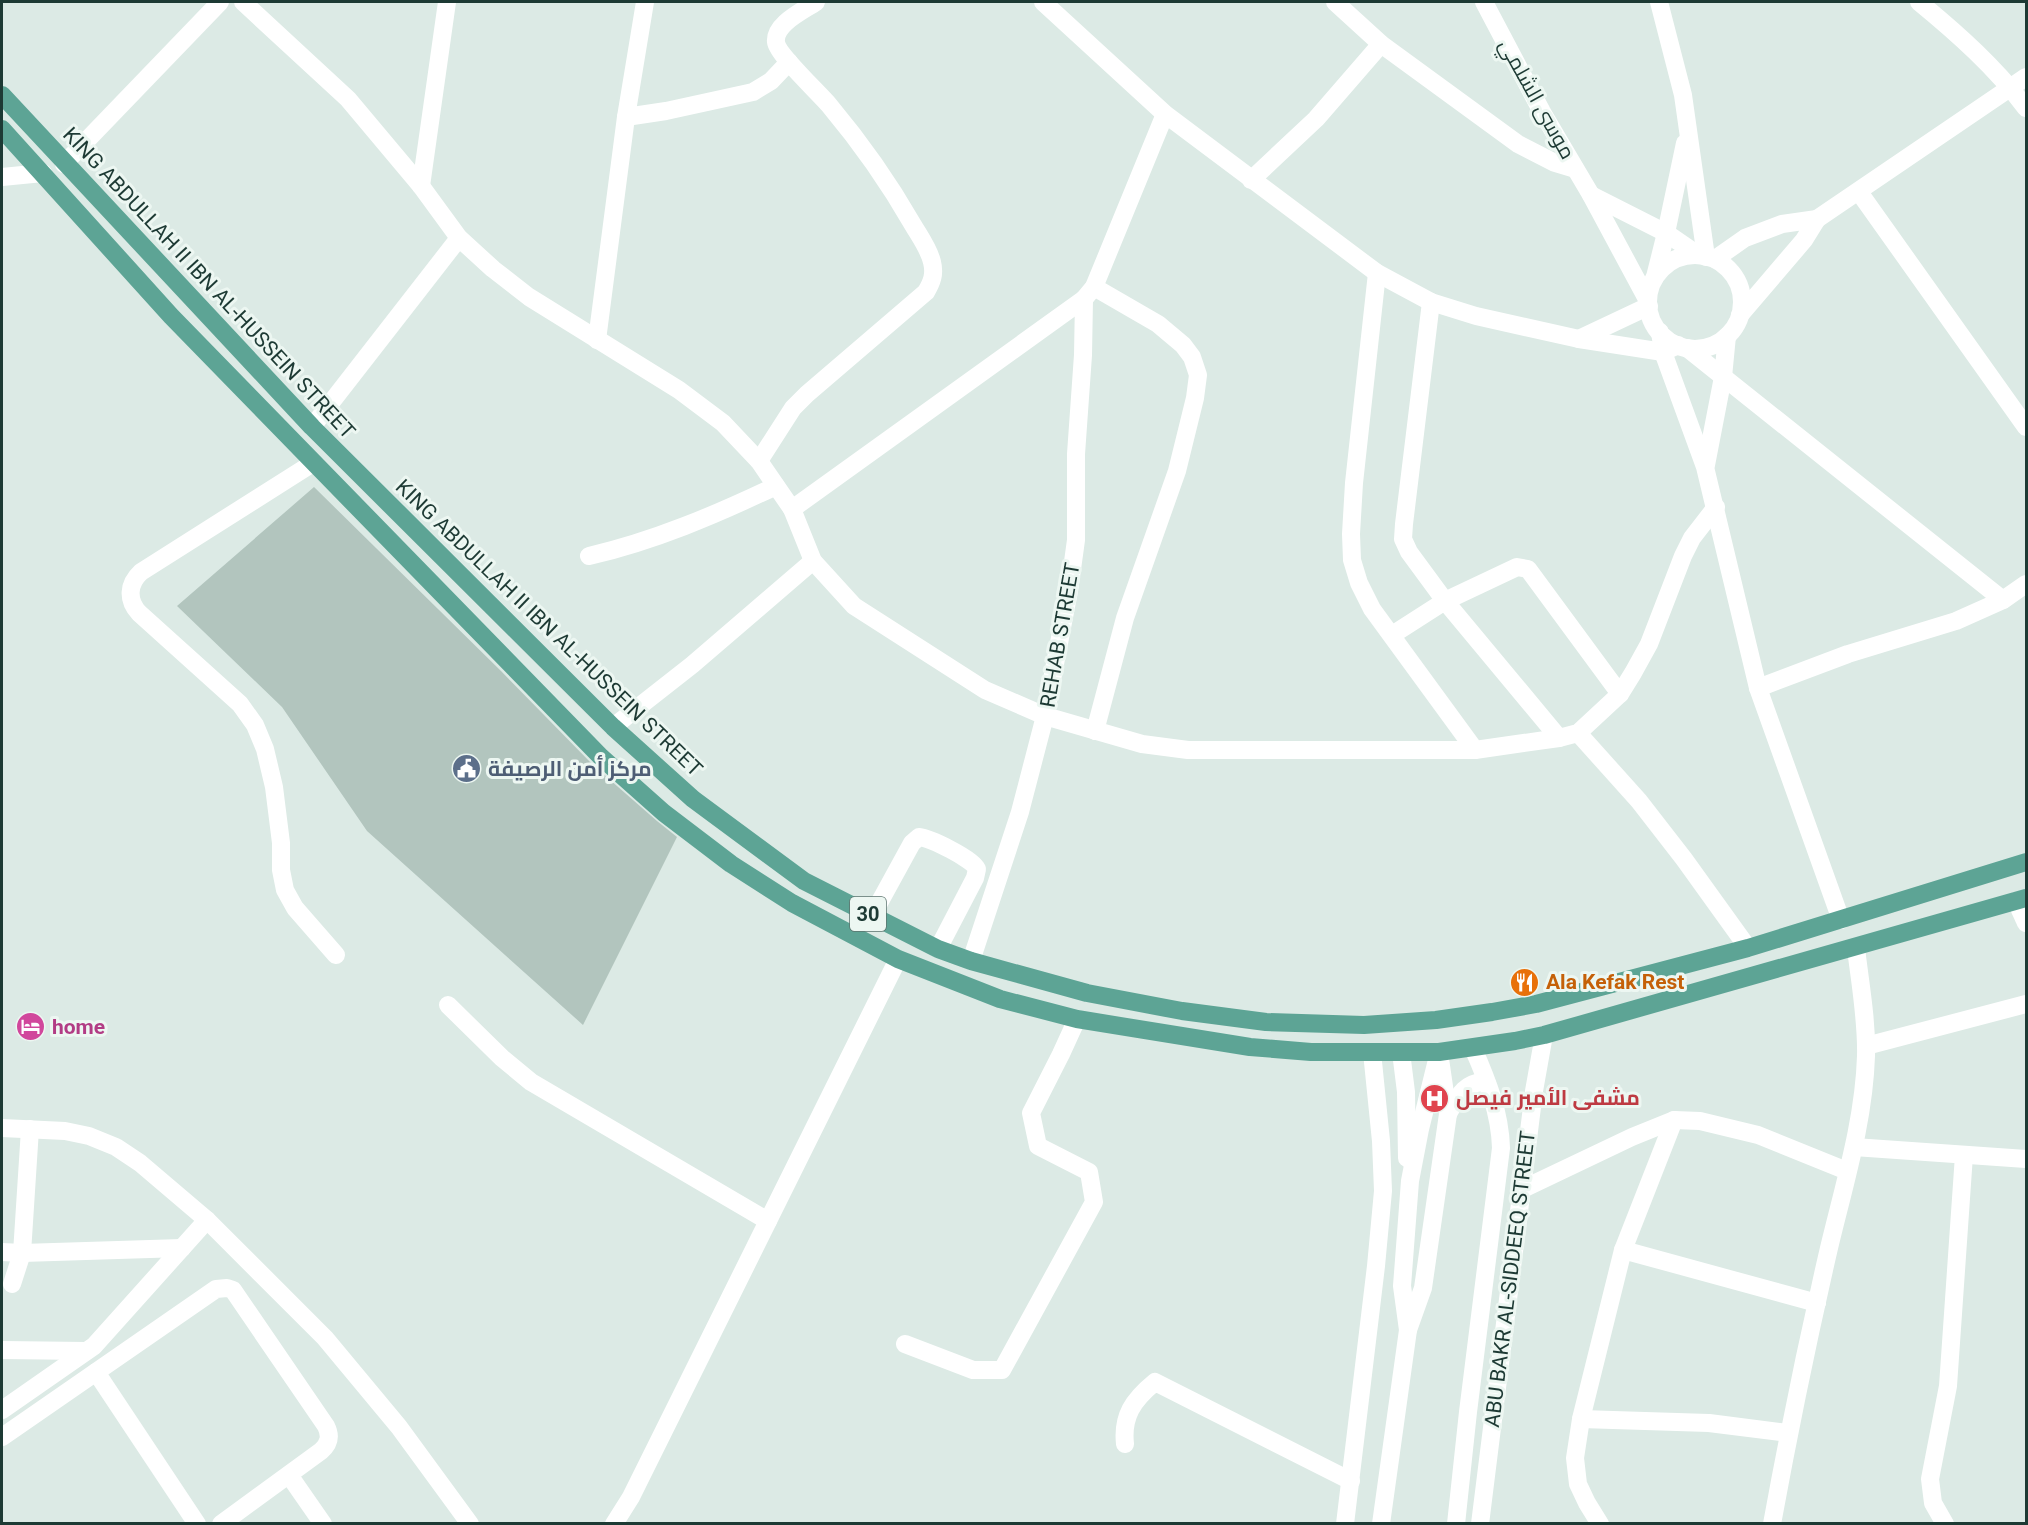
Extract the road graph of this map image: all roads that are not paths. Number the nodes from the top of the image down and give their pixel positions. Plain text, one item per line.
1 (220, 2) edge
2 (243, 2) edge
3 (447, 2) edge
4 (645, 2) edge
5 (816, 2) edge
6 (1043, 2) edge
7 (1335, 2) edge
8 (1484, 2) edge
9 (1659, 2) edge
10 (1919, 2) edge
11 (1381, 44) junction
12 (789, 62) junction
13 (2026, 77) edge
14 (2011, 88) junction
15 (2, 95) edge
16 (2026, 108) edge
17 (1165, 114) junction
18 (626, 117) junction
19 (2, 129) edge
20 (1687, 129) junction
21 (64, 164) junction
22 (1575, 169) junction
23 (43, 173) junction
24 (2, 177) edge
25 (1251, 180) junction
26 (421, 186) junction
27 (1859, 192) junction
28 (1591, 195) junction
29 (1817, 219) junction
30 (1666, 233) junction
31 (459, 238) junction
32 (1706, 257) junction
33 (1377, 273) junction
34 (1655, 279) junction
35 (1089, 293) junction
36 (189, 298) junction
37 (1431, 302) junction
38 (1648, 304) junction
39 (1740, 315) junction
40 (171, 316) junction
41 (1727, 336) junction
42 (1579, 339) junction
43 (597, 340) junction
44 (1676, 348) junction
45 (1723, 377) junction
46 (312, 427) junction
47 (2026, 427) edge
48 (759, 461) junction
49 (313, 463) junction
50 (1705, 467) junction
51 (776, 486) junction
52 (1716, 507) junction
53 (792, 509) junction
54 (589, 556) dead end
55 (813, 561) junction
56 (2026, 584) edge
57 (2003, 600) junction
58 (1445, 601) junction
59 (1392, 635) junction
60 (532, 647) junction
61 (513, 667) junction
62 (1758, 688) junction
63 (1620, 694) junction
64 (1045, 716) junction
65 (613, 727) junction
66 (1095, 731) junction
67 (1578, 733) junction
68 (1559, 738) junction
69 (1475, 750) junction
70 (2026, 862) edge
71 (2021, 900) edge
72 (872, 916) junction
73 (1840, 920) junction
74 (2026, 922) edge
75 (1748, 948) junction
76 (1856, 948) junction
77 (938, 949) junction
78 (336, 955) dead end
79 (898, 959) junction
80 (971, 961) junction
81 (2026, 1004) edge
82 (448, 1005) dead end
83 (1077, 1019) junction
84 (1436, 1020) junction
85 (1544, 1035) junction
86 (1866, 1046) junction
87 (1473, 1048) junction
88 (1372, 1052) junction
89 (1401, 1052) junction
90 (1439, 1052) junction
91 (1487, 1083) junction
92 (1448, 1114) junction
93 (1674, 1120) junction
94 (2, 1128) edge
95 (30, 1129) junction
96 (1854, 1147) junction
97 (1964, 1155) junction
98 (2026, 1160) edge
99 (1847, 1171) junction
100 (1410, 1180) junction
101 (1523, 1189) junction
102 (207, 1220) junction
103 (768, 1221) junction
104 (182, 1248) junction
105 (1623, 1250) junction
106 (2, 1252) edge
107 (22, 1253) junction
108 (12, 1284) dead end
109 (1817, 1303) junction
110 (1408, 1330) junction
111 (905, 1344) dead end
112 (2, 1350) edge
113 (86, 1352) junction
114 (96, 1372) junction
115 (2, 1410) edge
116 (1581, 1419) junction
117 (1788, 1433) junction
118 (2, 1437) edge
119 (1125, 1444) dead end
120 (289, 1475) junction
121 (1351, 1481) junction
122 (197, 1524) edge
123 (221, 1524) edge
124 (323, 1524) edge
125 (470, 1524) edge
126 (614, 1524) edge
127 (1345, 1524) edge
128 (1381, 1524) edge
129 (1456, 1524) edge
130 (1480, 1524) edge
131 (1600, 1524) edge
132 (1772, 1524) edge
133 (1945, 1524) edge

1 - 21 street
2 - 26 street
3 - 26 street
4 - 18 street
5 - 12 street
6 - 17 street
7 - 11 street
8 - 22 street, موسى الشلمي
9 - 20 street
10 - 14 street
11 - 22 street
11 - 25 street
12 - 18 street
12 - 48 street
13 - 14 street
14 - 16 street
14 - 27 street
15 - 21 main road, KING ABDULLAH II IBN AL-HUSSEIN STREET / 30
17 - 25 street
17 - 35 street
18 - 43 street
19 - 23 main road, 30
20 - 30 street
20 - 32 street
21 - 36 main road, KING ABDULLAH II IBN AL-HUSSEIN STREET / 30
22 - 28 street, موسى الشلمي
23 - 24 street
23 - 40 main road, 30
25 - 33 street
26 - 31 street
27 - 29 street
27 - 47 street
28 - 30 street
28 - 38 street, موسى الشلمي
29 - 32 street
29 - 39 street
30 - 32 street
30 - 34 street
31 - 43 street
31 - 46 street
32 - 34 street
32 - 39 street
33 - 37 street
33 - 59 street
34 - 38 street
35 - 53 street
35 - 64 street, REHAB STREET
35 - 66 street
36 - 40 main road
36 - 46 main road, KING ABDULLAH II IBN AL-HUSSEIN STREET / 30
37 - 42 street
37 - 58 street
38 - 42 street
38 - 44 street
39 - 41 street
40 - 49 main road, 30
41 - 44 street
41 - 45 street
42 - 44 street
43 - 48 street
44 - 45 street
44 - 50 street
45 - 50 street
45 - 57 street
46 - 60 main road, KING ABDULLAH II IBN AL-HUSSEIN STREET / 30
48 - 51 street
49 - 61 main road, 30
49 - 78 street
50 - 52 street
51 - 53 street
51 - 54 street
52 - 62 street
52 - 63 street
53 - 55 street
55 - 64 street
55 - 65 street
56 - 57 street
57 - 62 street
58 - 59 street
58 - 63 street
58 - 68 street
59 - 69 street
60 - 61 main road
60 - 65 main road, KING ABDULLAH II IBN AL-HUSSEIN STREET / 30
61 - 79 main road, 30
62 - 73 street
63 - 67 street
64 - 66 street
64 - 80 street, REHAB STREET
65 - 72 main road, KING ABDULLAH II IBN AL-HUSSEIN STREET / 30
66 - 69 street
67 - 68 street
67 - 75 street
68 - 69 street
70 - 73 main road, KING ABDULLAH II IBN AL-HUSSEIN STREET / 30
71 - 74 street
71 - 76 main road, 30
72 - 77 main road, KING ABDULLAH II IBN AL-HUSSEIN STREET / 30
72 - 77 street
73 - 75 main road, KING ABDULLAH II IBN AL-HUSSEIN STREET / 30
75 - 84 main road, KING ABDULLAH II IBN AL-HUSSEIN STREET / 30
76 - 85 main road, 30
76 - 86 street
77 - 80 main road, KING ABDULLAH II IBN AL-HUSSEIN STREET / 30
79 - 83 main road, 30
79 - 103 street
80 - 84 main road, KING ABDULLAH II IBN AL-HUSSEIN STREET / 30
81 - 86 street
82 - 103 street
83 - 88 main road, 30
83 - 111 street
84 - 90 main road
85 - 87 main road, 30
85 - 101 street, ABU BAKR AL-SIDDEEQ STREET
86 - 96 street
87 - 90 main road, 30
87 - 91 street, ABU BAKR AL-SIDDEEQ STREET
88 - 89 main road, 30
88 - 121 street
89 - 90 main road, 30
89 - 100 street
90 - 92 street
90 - 100 street
91 - 92 street
91 - 129 street, ABU BAKR AL-SIDDEEQ STREET
92 - 110 street
93 - 99 street
93 - 101 street
93 - 105 street
94 - 95 street
95 - 102 street
95 - 107 street
96 - 97 street
96 - 99 street
97 - 98 street
97 - 133 street
99 - 109 street
100 - 110 street
101 - 130 street, ABU BAKR AL-SIDDEEQ STREET
102 - 104 street
102 - 125 street
103 - 126 street
104 - 107 street
104 - 113 street
105 - 109 street
105 - 116 street
106 - 107 street
107 - 108 street
109 - 117 street
110 - 128 street
112 - 113 street
113 - 115 street
114 - 118 street
114 - 120 street
114 - 122 street
116 - 117 street
116 - 131 street
117 - 132 street
119 - 121 street
120 - 123 street
120 - 124 street
121 - 127 street

